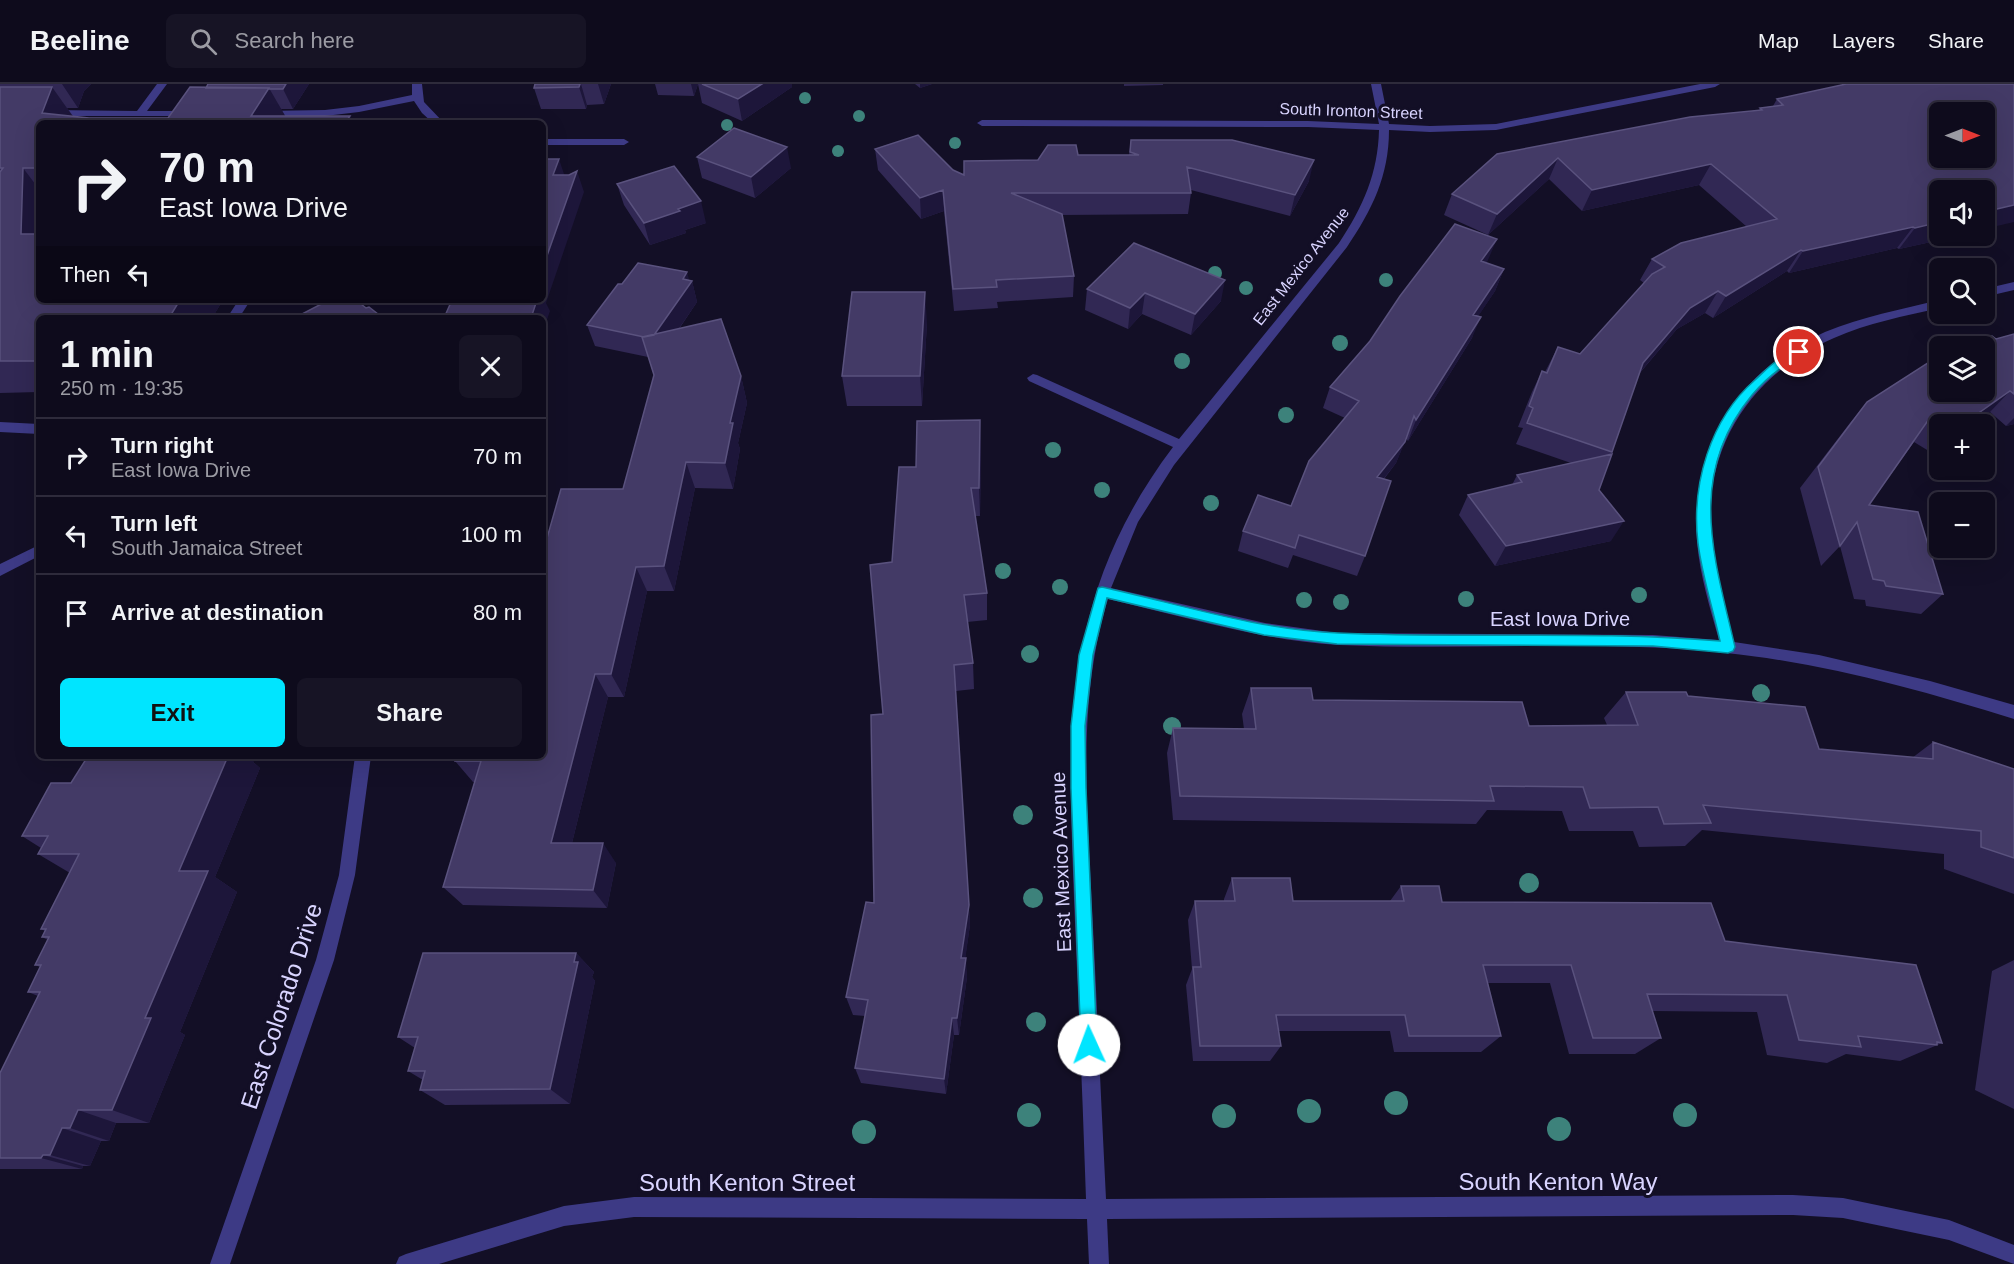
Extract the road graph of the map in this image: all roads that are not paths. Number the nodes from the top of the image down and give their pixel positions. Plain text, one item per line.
1 (162, 84) edge
2 (417, 84) edge
3 (1376, 84) edge
4 (1715, 84) edge
5 (417, 97) junction
6 (35, 113) edge
7 (140, 114) junction
8 (196, 114) edge
9 (252, 114) edge
10 (435, 120) edge
11 (982, 123) dead end
12 (1385, 127) junction
13 (546, 142) edge
14 (624, 142) dead end
15 (2014, 286) edge
16 (1995, 290) edge
17 (242, 304) dead end
18 (1929, 307) edge
19 (235, 315) edge
20 (1033, 378) dead end
21 (0, 427) edge
22 (36, 429) edge
23 (1181, 445) junction
24 (36, 552) edge
25 (0, 571) edge
26 (1102, 592) junction
27 (1728, 647) junction
28 (2014, 712) edge
29 (363, 759) edge
30 (1096, 1209) junction
31 (2014, 1255) edge
32 (220, 1264) edge
33 (406, 1264) edge
34 (1098, 1264) edge

1 - 7 street
2 - 5 street
3 - 12 street, East Mexico Avenue
4 - 12 street, South Ironton Street
5 - 9 street
5 - 10 street
6 - 7 street
7 - 8 street
11 - 12 street, South Ironton Street
12 - 23 street, East Mexico Avenue
13 - 14 street
15 - 16 street
17 - 19 street
18 - 27 street
20 - 23 street
21 - 22 street
23 - 26 street, East Mexico Avenue
24 - 25 street
26 - 27 street, East Iowa Drive
26 - 30 street, East Mexico Avenue
27 - 28 street, East Iowa Drive
29 - 32 street, East Colorado Drive
30 - 31 street, South Kenton Way
30 - 33 street, South Kenton Street
30 - 34 street, East Mexico Avenue

